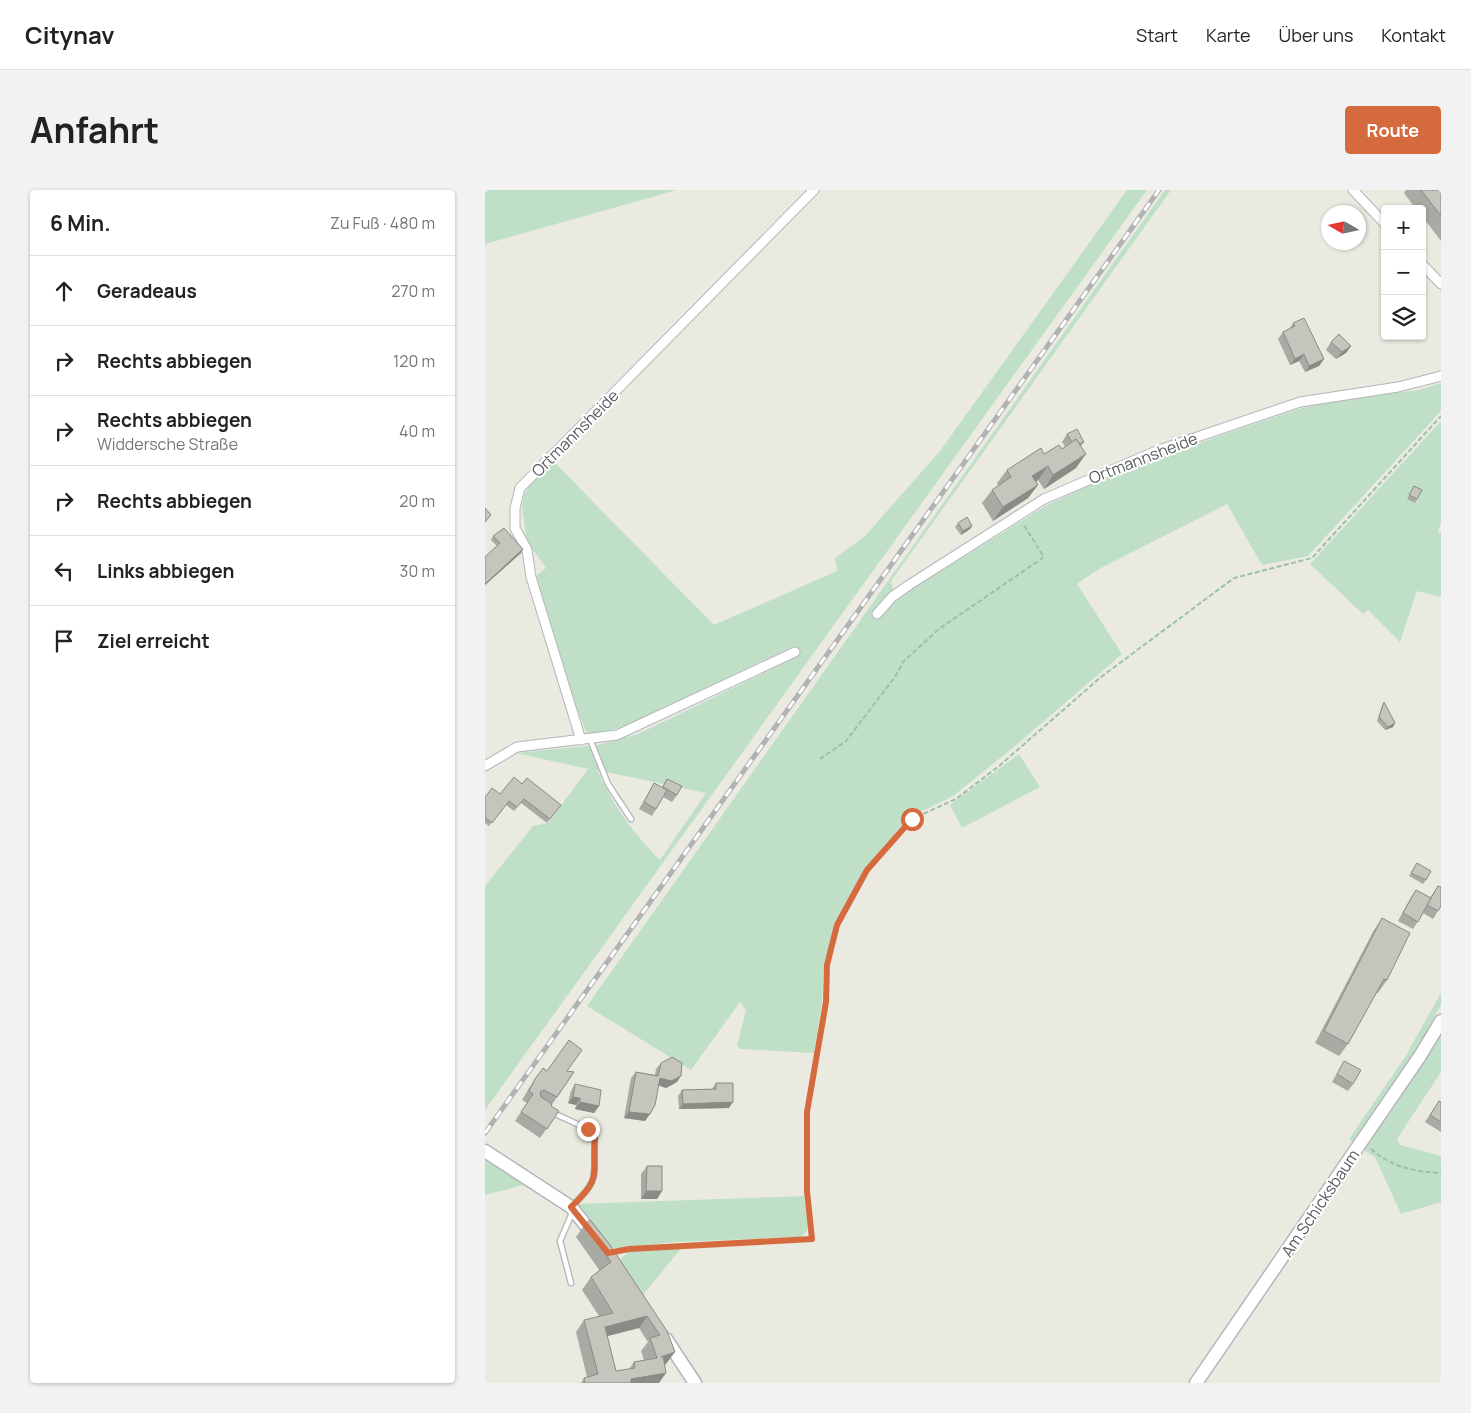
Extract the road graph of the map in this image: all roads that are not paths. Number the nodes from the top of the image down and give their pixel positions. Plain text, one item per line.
1 (814, 190) edge
2 (1353, 190) edge
3 (1381, 220) edge
4 (1426, 268) edge
5 (1441, 284) edge
6 (1441, 376) edge
7 (877, 614) dead end
8 (795, 652) dead end
9 (585, 740) junction
10 (485, 766) edge
11 (631, 819) dead end
12 (1441, 1021) edge
13 (544, 1108) edge
14 (485, 1151) edge
15 (572, 1208) junction
16 (608, 1253) edge
17 (571, 1283) dead end
18 (657, 1326) edge
19 (695, 1383) edge
20 (1196, 1383) edge

1 - 9 street, Ortmannsheide
2 - 3 street
4 - 5 street
6 - 7 street, Ortmannsheide
8 - 9 street
9 - 10 street
9 - 11 lane
12 - 20 street, Am Schicksbaum
13 - 15 lane
14 - 15 street
15 - 16 street
15 - 17 lane
18 - 19 street

